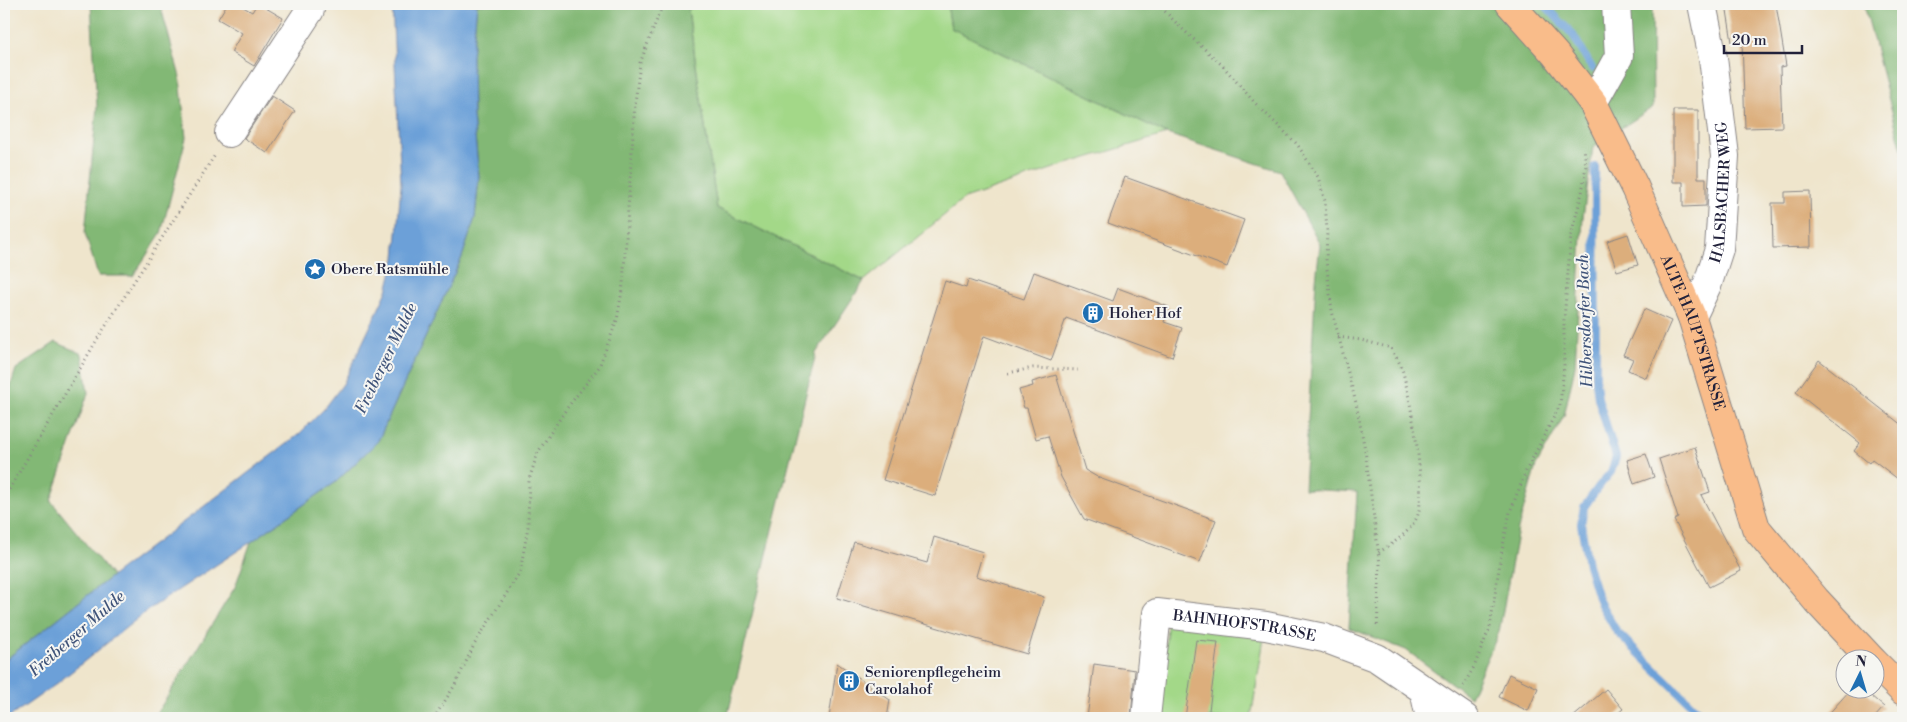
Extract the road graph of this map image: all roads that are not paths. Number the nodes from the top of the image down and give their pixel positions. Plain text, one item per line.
1 (310, 4) edge
2 (1510, 4) edge
3 (1616, 4) edge
4 (1702, 4) edge
5 (1593, 103) junction
6 (229, 134) road end
7 (1692, 317) junction
8 (1863, 650) edge
9 (1884, 672) edge
10 (1903, 691) edge
11 (1449, 715) edge
12 (1146, 718) edge

1 - 6 street
2 - 5 main road, ALTE HAUPTSTRASSE
3 - 5 street
4 - 7 street, HALSBACHER WEG
5 - 7 main road, ALTE HAUPTSTRASSE
7 - 8 main road, ALTE HAUPTSTRASSE
9 - 10 main road, ALTE HAUPTSTRASSE
11 - 12 street, BAHNHOFSTRASSE

